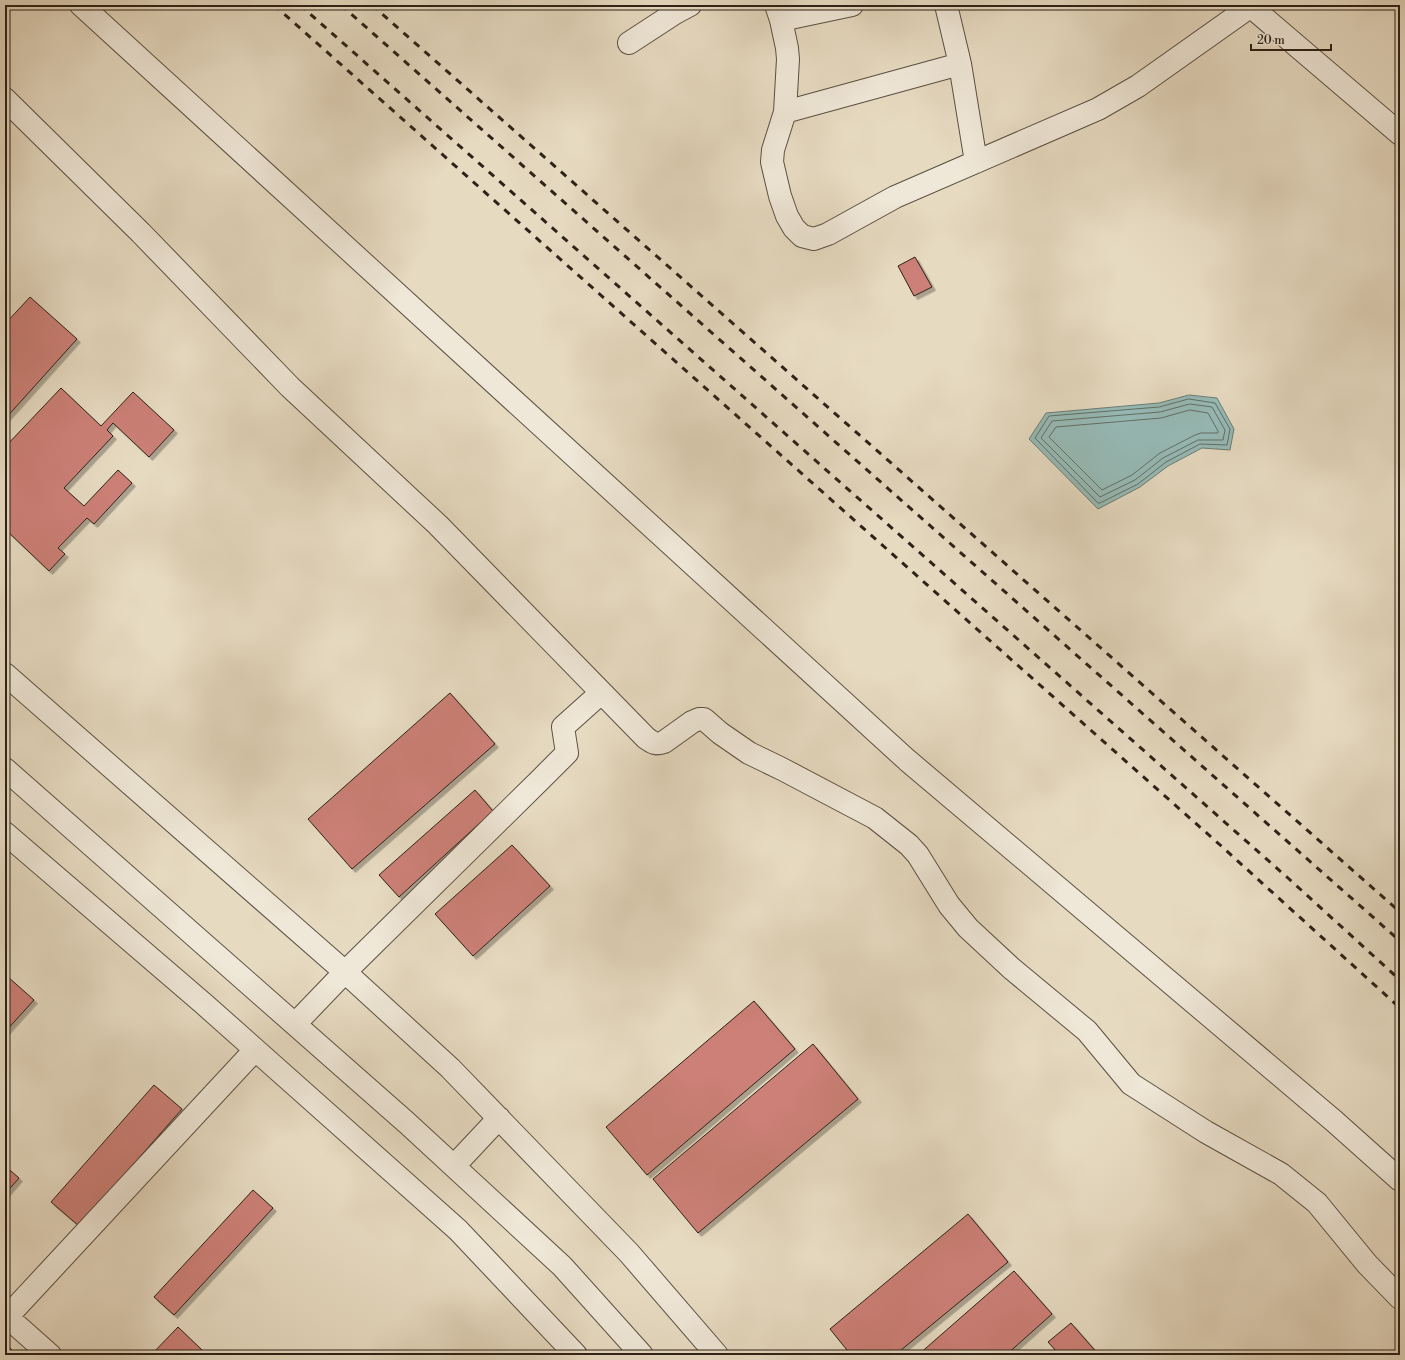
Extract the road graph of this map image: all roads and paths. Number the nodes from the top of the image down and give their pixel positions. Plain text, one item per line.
1 (81, 5) edge
2 (690, 5) edge
3 (852, 5) edge
4 (946, 5) edge
5 (1250, 6) edge
6 (779, 13) edge
7 (629, 43) dead end
8 (960, 64) junction
9 (5, 99) edge
10 (785, 112) junction
11 (1400, 134) edge
12 (976, 162) junction
13 (5, 674) edge
14 (601, 693) junction
15 (5, 768) edge
16 (5, 833) edge
17 (345, 972) junction
18 (295, 1024) junction
19 (255, 1050) junction
20 (499, 1118) junction
21 (454, 1166) junction
22 (1400, 1180) edge
23 (1400, 1298) edge
24 (6, 1316) edge
25 (50, 1355) edge
26 (576, 1355) edge
27 (642, 1355) edge
28 (717, 1355) edge

1 - 22 street
2 - 7 street
3 - 6 street
4 - 8 street
5 - 11 street
5 - 12 street
6 - 10 street
8 - 10 street
8 - 12 street
9 - 14 street
10 - 12 street
13 - 17 street
14 - 17 street
14 - 23 street
15 - 18 street
16 - 19 street
17 - 18 street
17 - 20 street
18 - 21 street
19 - 24 street
19 - 26 street
20 - 21 street
20 - 28 street
21 - 27 street
24 - 25 street

